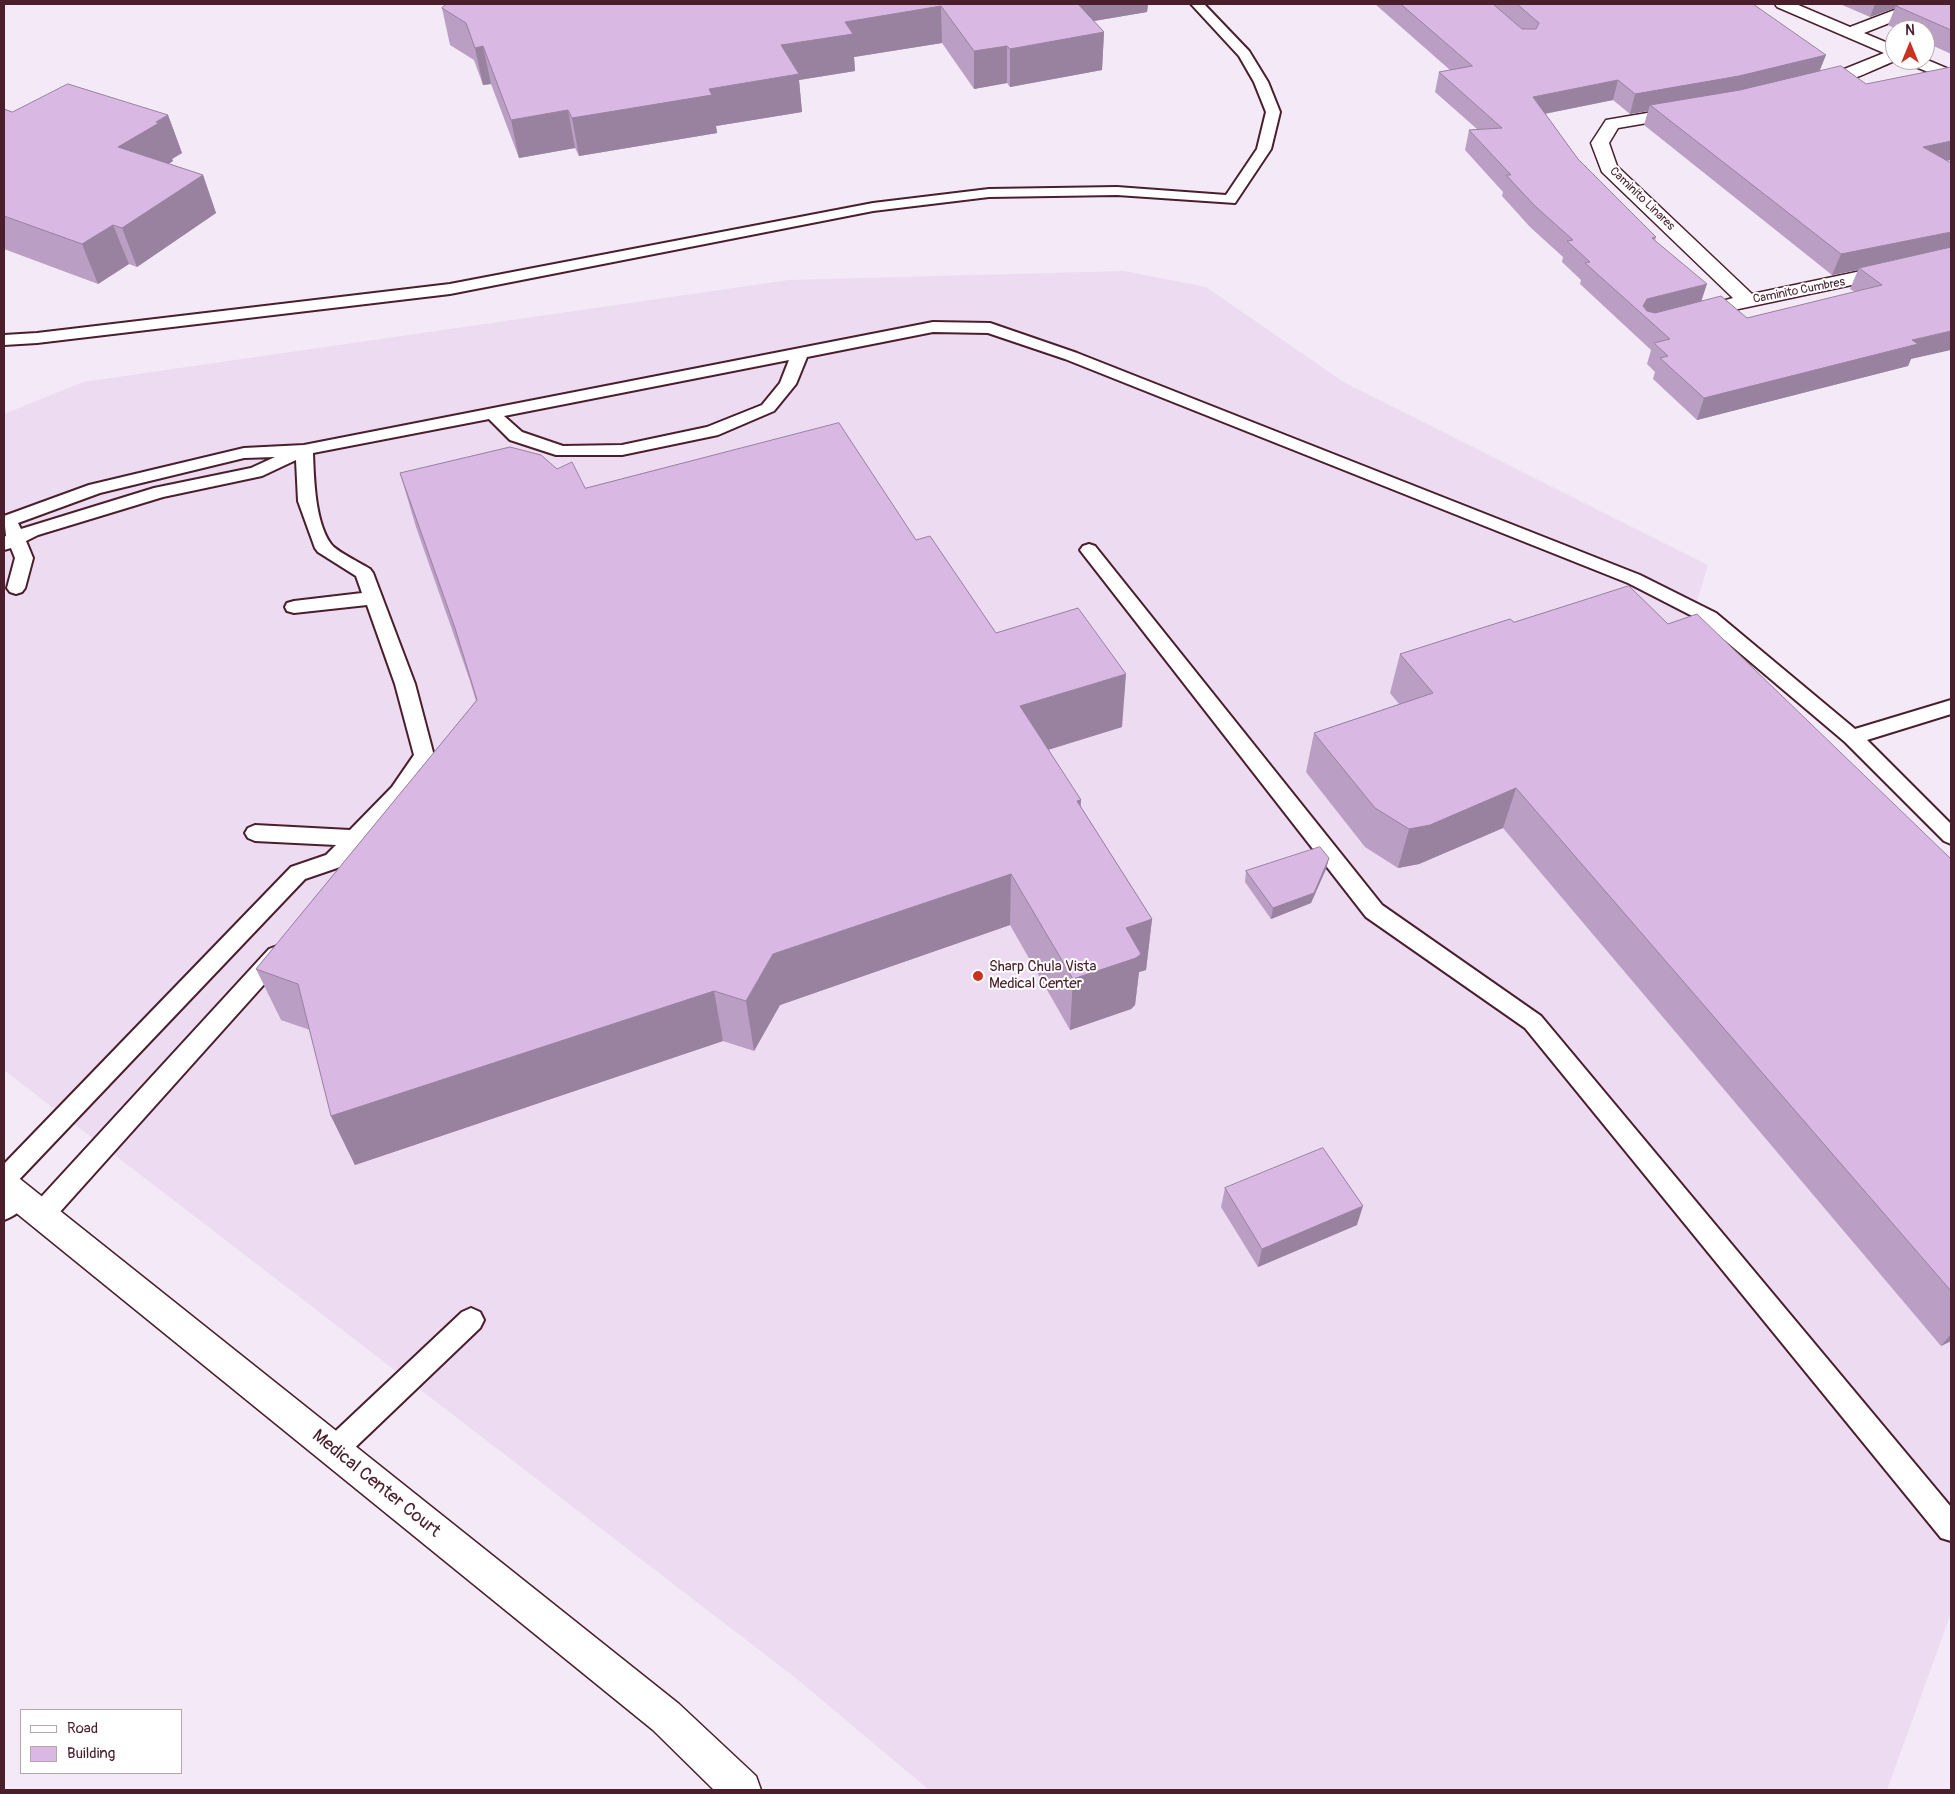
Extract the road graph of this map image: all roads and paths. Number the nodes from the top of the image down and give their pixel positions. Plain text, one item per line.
1 (1197, 4) edge
2 (1783, 4) edge
3 (1924, 4) edge
4 (1849, 33) junction
5 (1885, 49) edge
6 (1885, 57) edge
7 (1935, 69) edge
8 (1951, 76) edge
9 (1800, 87) edge
10 (1696, 110) edge
11 (1951, 258) edge
12 (1748, 301) junction
13 (1712, 310) edge
14 (4, 340) edge
15 (800, 353) junction
16 (491, 412) junction
17 (304, 450) junction
18 (6, 521) edge
19 (9, 541) edge
20 (1089, 550) dead end
21 (16, 588) dead end
22 (373, 598) junction
23 (294, 607) dead end
24 (1951, 707) edge
25 (1852, 737) junction
26 (255, 832) dead end
27 (1951, 836) edge
28 (355, 838) junction
29 (333, 861) junction
30 (346, 880) edge
31 (294, 938) edge
32 (14, 1197) edge
33 (471, 1320) dead end
34 (334, 1450) junction
35 (1951, 1528) edge
36 (742, 1790) edge

1 - 14 lane
2 - 4 street
3 - 4 street
4 - 5 street
6 - 9 street
7 - 8 street
10 - 12 street, Caminito Linares
11 - 12 street, Caminito Cumbres
12 - 13 street, Caminito Cumbres
15 - 16 lane
15 - 16 lane
15 - 25 lane
16 - 17 lane
17 - 18 lane
17 - 19 lane
17 - 22 lane
18 - 19 lane
19 - 21 lane
20 - 35 lane
22 - 23 lane
22 - 28 lane
24 - 25 lane
25 - 27 lane
26 - 28 lane
28 - 29 lane
29 - 30 lane
29 - 32 lane
31 - 32 lane
32 - 34 street, Medical Center Court
33 - 34 lane
34 - 36 street, Medical Center Court

